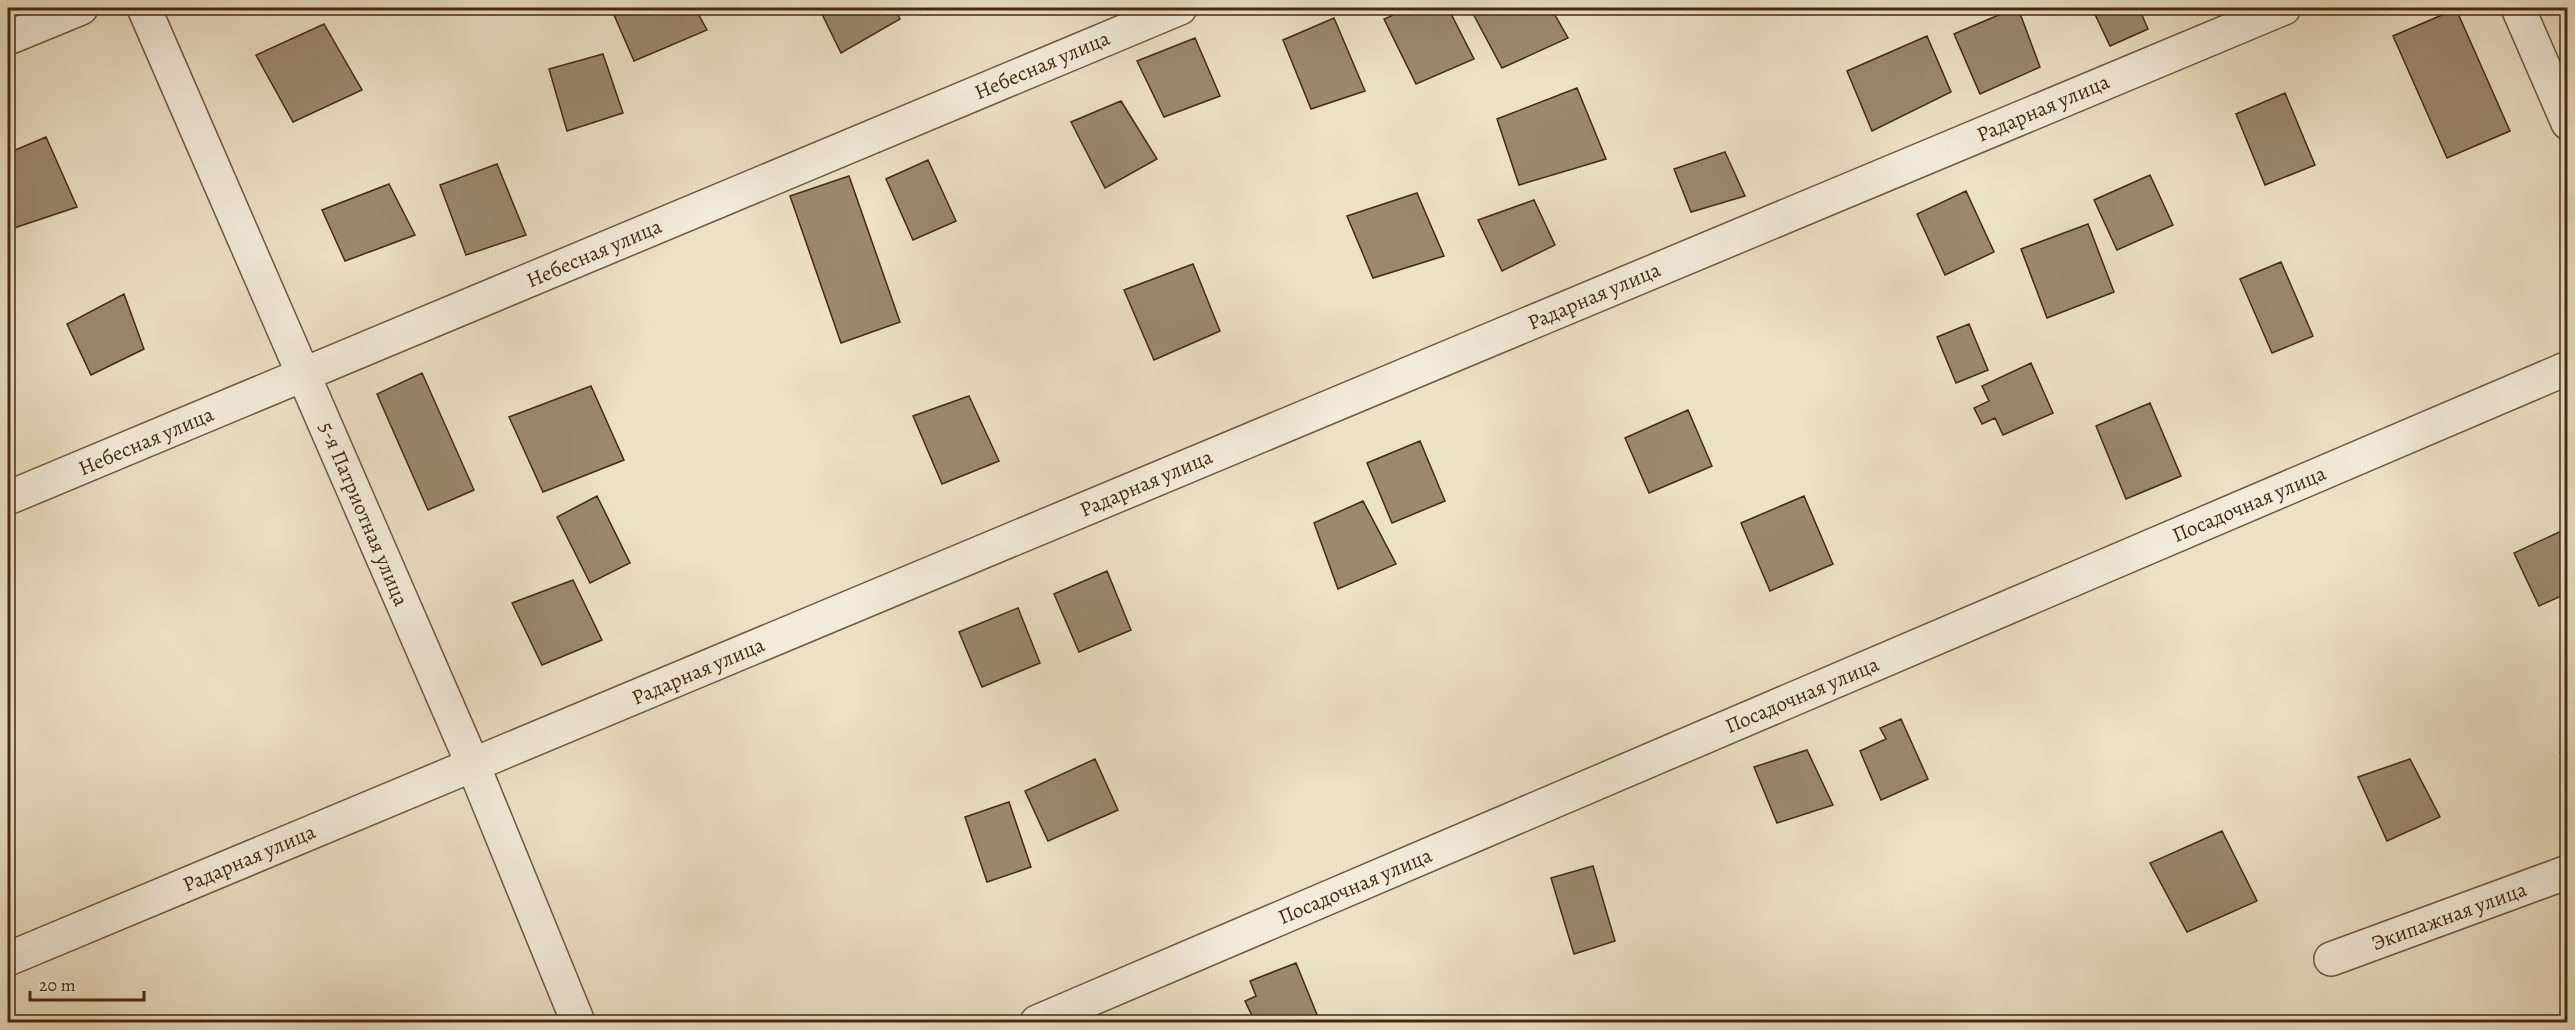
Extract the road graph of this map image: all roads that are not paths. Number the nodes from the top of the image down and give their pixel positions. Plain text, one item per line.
1 (81, 8) edge
2 (144, 8) edge
3 (1180, 8) edge
4 (2284, 8) edge
5 (2518, 8) edge
6 (8, 38) edge
7 (2568, 123) edge
8 (2568, 368) edge
9 (304, 375) junction
10 (8, 498) edge
11 (473, 765) junction
12 (2568, 872) edge
13 (8, 959) edge
14 (2331, 959) dead end
15 (578, 1023) edge
16 (1037, 1023) edge

1 - 6 street
2 - 9 street, 5-я Патриотная улица
3 - 9 street, Небесная улица
4 - 11 street, Радарная улица
5 - 7 street
8 - 16 street, Посадочная улица
9 - 10 street, Небесная улица
9 - 11 street, 5-я Патриотная улица
11 - 13 street, Радарная улица
11 - 15 street, 5-я Патриотная улица
12 - 14 street, Экипажная улица

